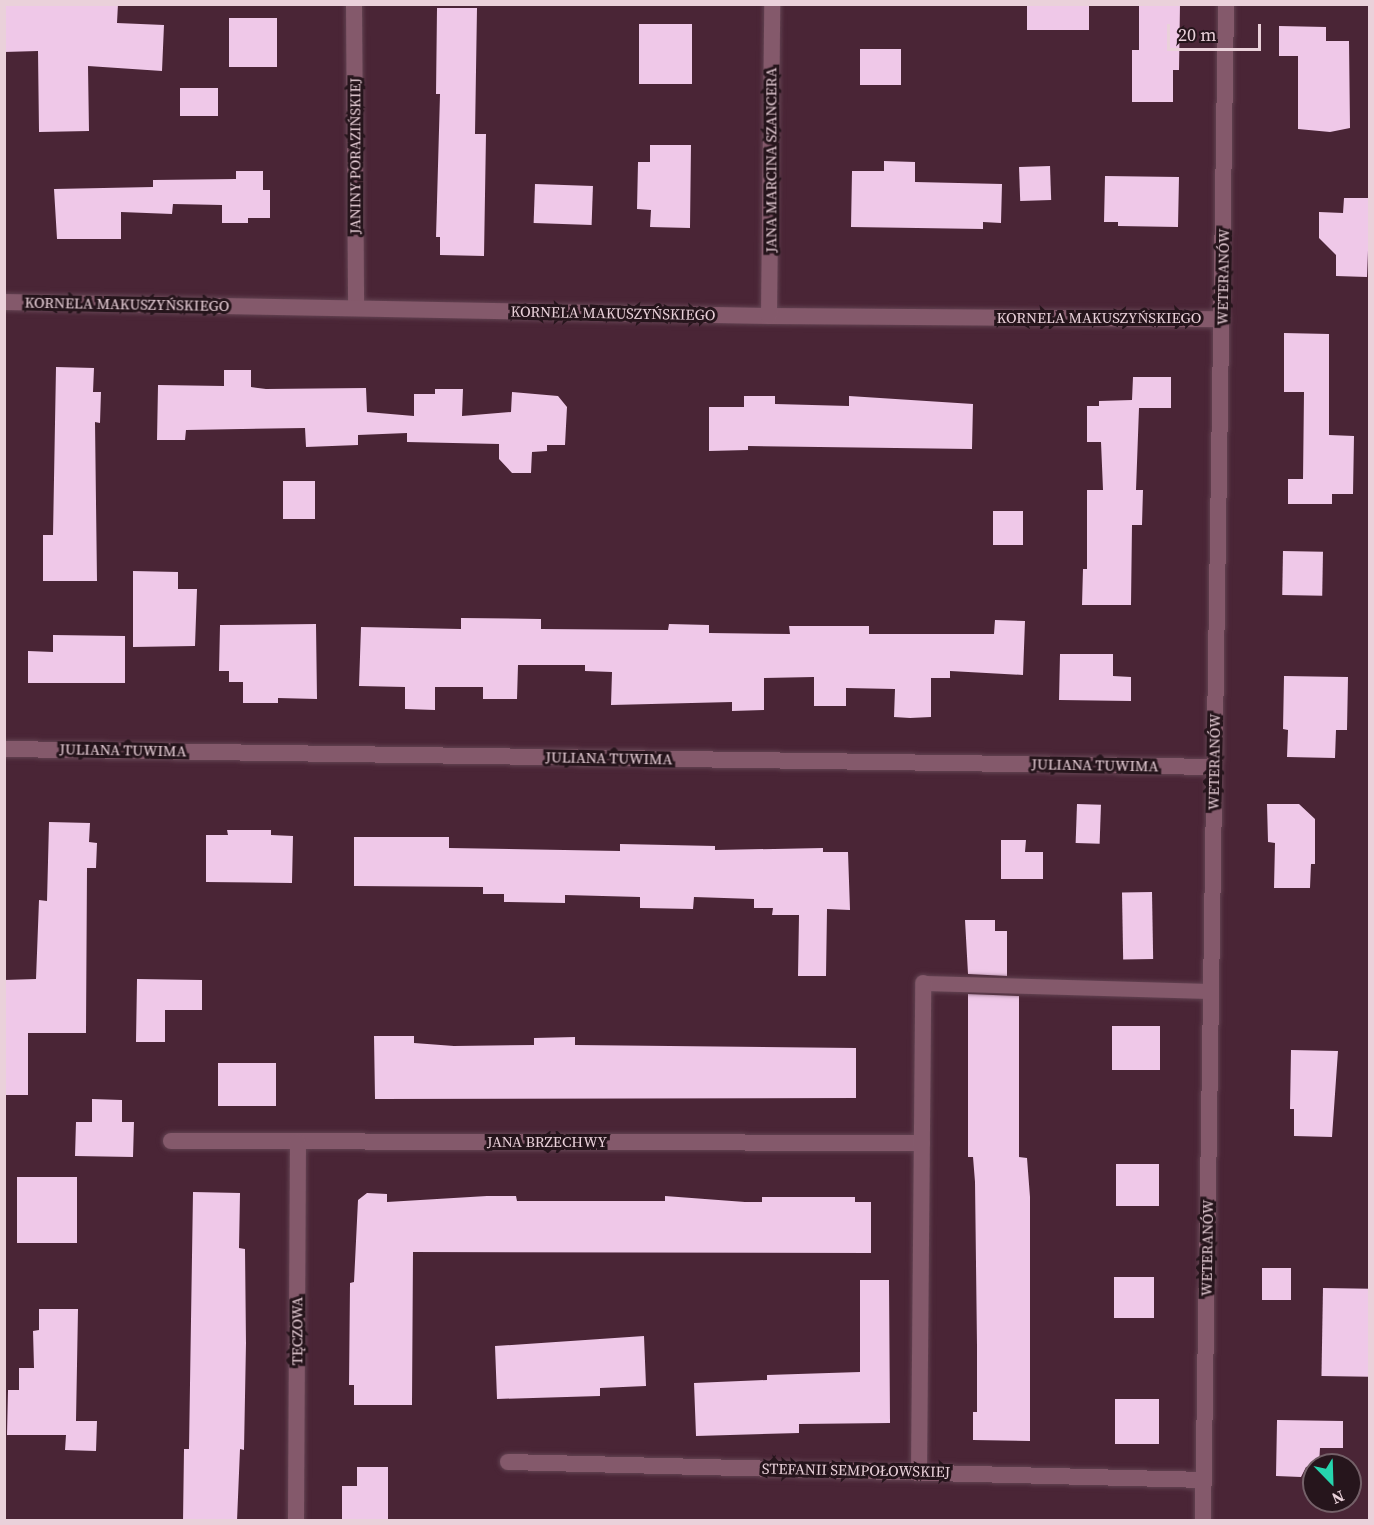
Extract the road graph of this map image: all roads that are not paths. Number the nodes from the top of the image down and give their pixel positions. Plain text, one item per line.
1 (354, 4) edge
2 (772, 4) edge
3 (1226, 4) edge
4 (4, 302) edge
5 (356, 308) junction
6 (769, 316) junction
7 (1222, 319) junction
8 (4, 749) edge
9 (1214, 767) junction
10 (923, 983) joint
11 (1211, 991) junction
12 (171, 1141) dead end
13 (298, 1142) junction
14 (922, 1143) junction
15 (508, 1462) dead end
16 (919, 1472) junction
17 (1203, 1480) junction
18 (296, 1521) edge
19 (1203, 1521) edge

1 - 5 street, JANINY PORAZIŃSKIEJ
2 - 6 street, JANA MARCINA SZANCERA
3 - 7 street, WETERANÓW
4 - 5 street, KORNELA MAKUSZYŃSKIEGO
5 - 6 street, KORNELA MAKUSZYŃSKIEGO
6 - 7 street, KORNELA MAKUSZYŃSKIEGO
7 - 9 street, WETERANÓW
8 - 9 street, JULIANA TUWIMA
9 - 11 street, WETERANÓW
10 - 11 lane
10 - 14 street
11 - 17 street, WETERANÓW
12 - 13 street, JANA BRZECHWY
13 - 14 street, JANA BRZECHWY
13 - 18 street, TĘCZOWA
14 - 16 street
15 - 16 street, STEFANII SEMPOŁOWSKIEJ
16 - 17 street, STEFANII SEMPOŁOWSKIEJ
17 - 19 street, WETERANÓW

